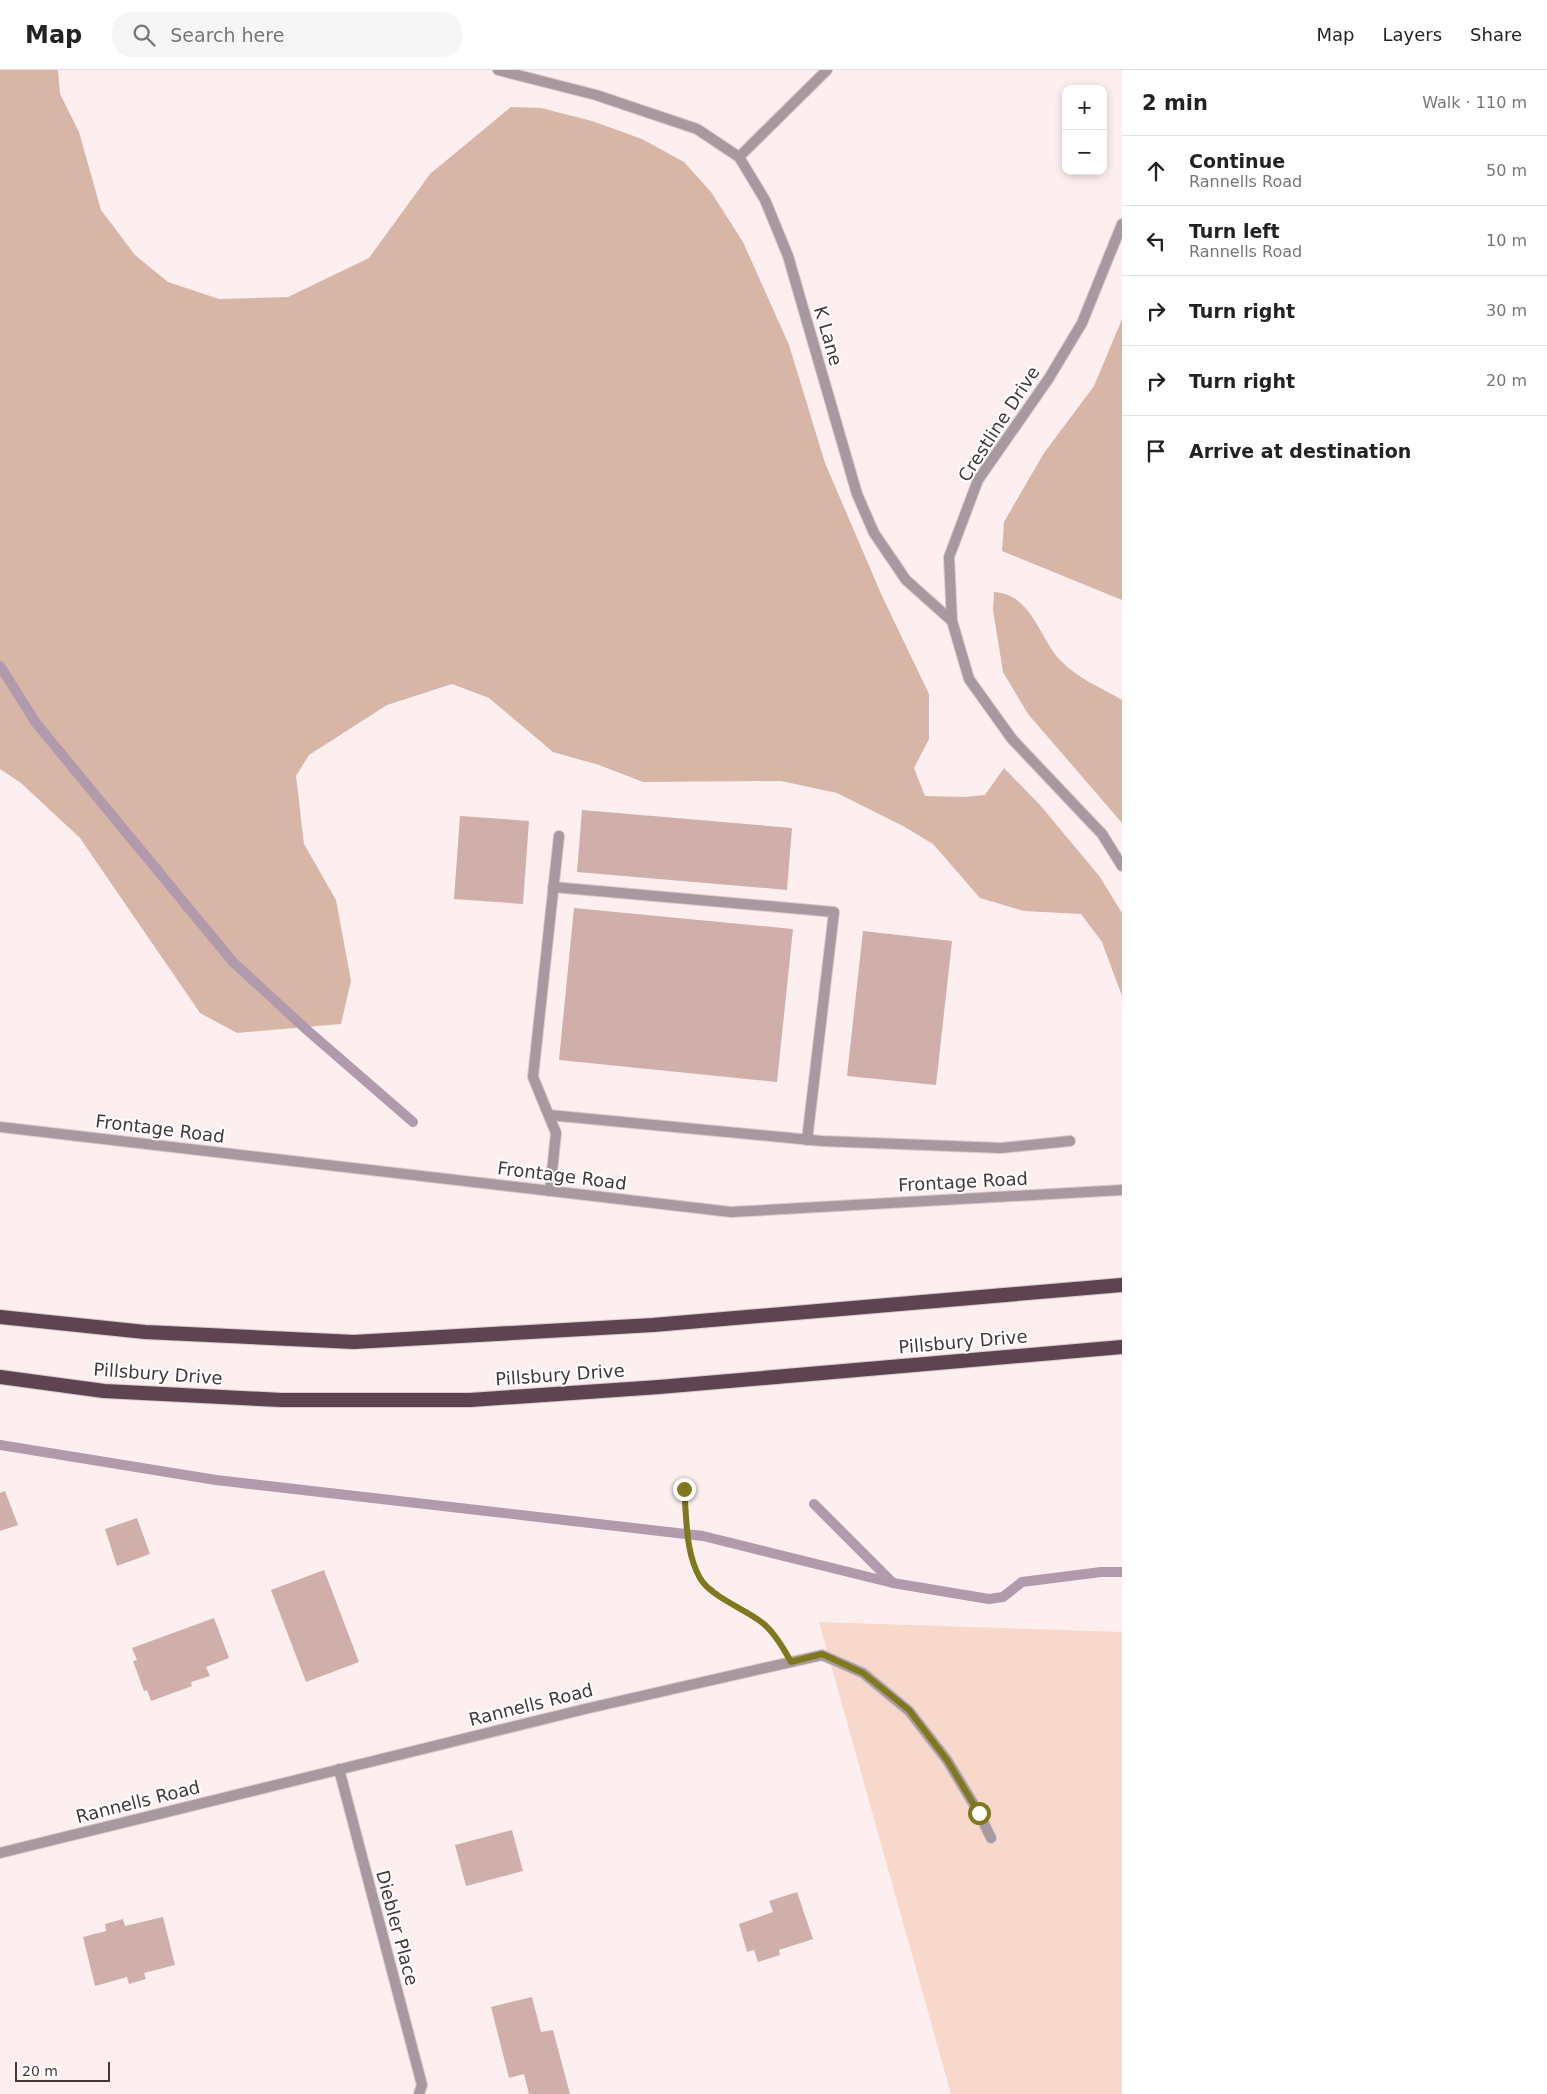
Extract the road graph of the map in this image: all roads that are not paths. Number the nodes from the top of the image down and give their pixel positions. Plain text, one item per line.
1 (498, 70) edge
2 (827, 70) edge
3 (739, 157) junction
4 (1122, 224) edge
5 (952, 621) junction
6 (559, 836) dead end
7 (1122, 866) edge
8 (553, 888) junction
9 (549, 1115) junction
10 (0, 1127) edge
11 (807, 1140) junction
12 (1070, 1141) dead end
13 (1122, 1190) edge
14 (550, 1191) junction
15 (1122, 1285) edge
16 (0, 1317) edge
17 (1122, 1347) edge
18 (0, 1376) edge
19 (339, 1770) junction
20 (991, 1838) dead end
21 (0, 1853) edge
22 (419, 2094) edge

1 - 3 street
2 - 3 street
3 - 5 street, K Lane
4 - 5 street, Crestline Drive
5 - 7 street, Crestline Drive
6 - 8 street
8 - 9 street
8 - 11 street
9 - 11 street
9 - 14 street
10 - 14 street, Frontage Road
11 - 12 street
13 - 14 street, Frontage Road
15 - 16 highway
17 - 18 highway, Pillsbury Drive
19 - 20 street, Rannells Road
19 - 21 street, Rannells Road
19 - 22 street, Diebler Place

